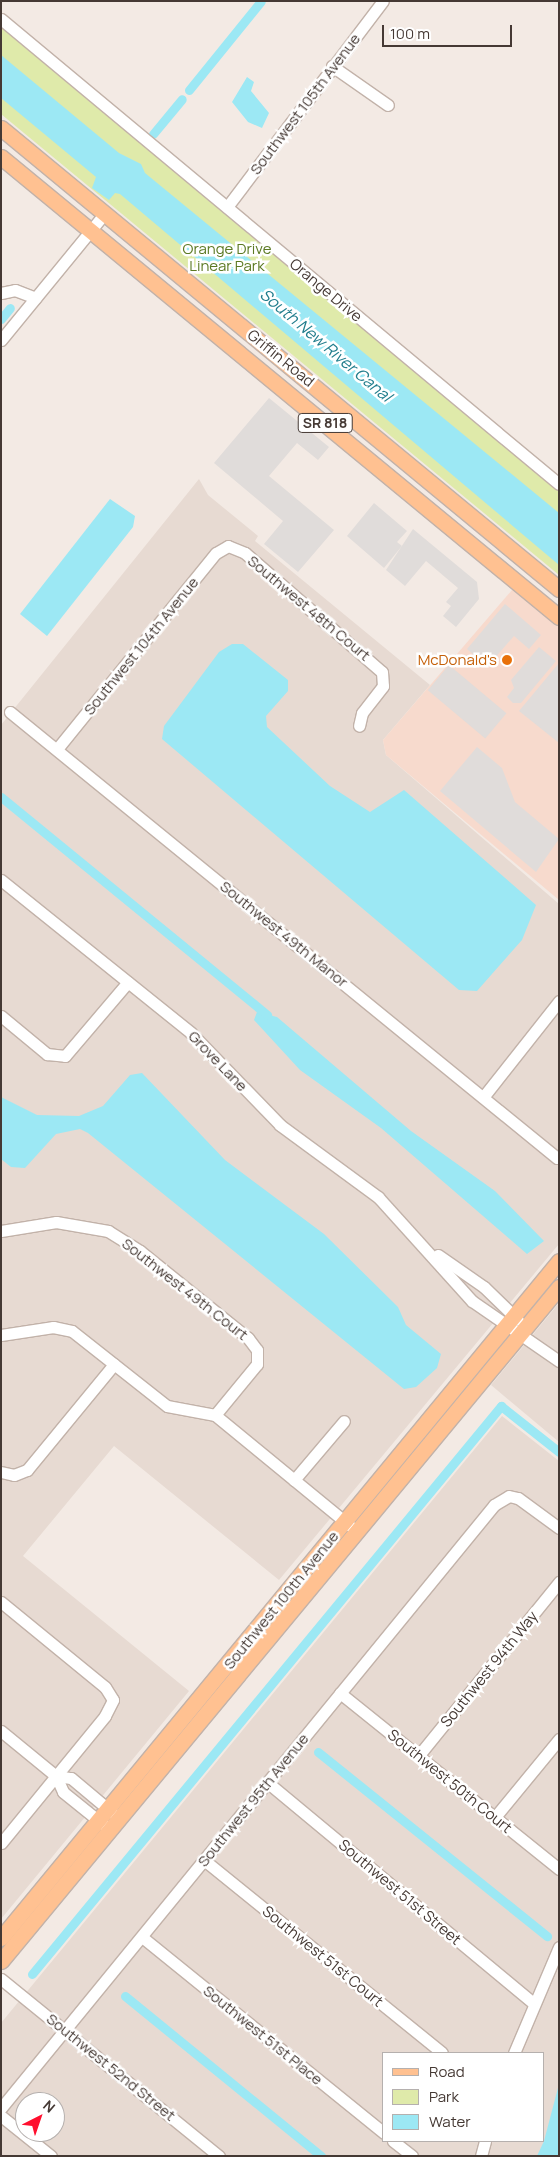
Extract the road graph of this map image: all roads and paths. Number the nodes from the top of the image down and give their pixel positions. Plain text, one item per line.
1 (383, 1) edge
2 (1, 19) edge
3 (332, 66) junction
4 (388, 105) dead end
5 (1, 128) edge
6 (1, 157) edge
7 (227, 208) junction
8 (104, 214) junction
9 (90, 232) junction
10 (1, 293) edge
11 (36, 298) junction
12 (1, 340) edge
13 (559, 484) edge
14 (462, 536) junction
15 (498, 538) junction
16 (227, 543) joint
17 (518, 583) junction
18 (559, 590) edge
19 (559, 616) edge
20 (10, 712) dead end
21 (359, 726) dead end
22 (57, 750) junction
23 (1, 880) edge
24 (128, 982) junction
25 (557, 1009) edge
26 (1, 1016) edge
27 (484, 1096) junction
28 (557, 1158) dead end
29 (1, 1231) edge
30 (428, 1248) junction
31 (559, 1261) edge
32 (559, 1287) edge
33 (516, 1314) junction
34 (505, 1327) junction
35 (522, 1331) junction
36 (1, 1334) edge
37 (559, 1361) edge
38 (114, 1364) junction
39 (215, 1416) junction
40 (344, 1421) dead end
41 (6, 1473) edge
42 (294, 1480) junction
43 (345, 1522) junction
44 (559, 1528) edge
45 (357, 1532) junction
46 (559, 1582) edge
47 (1, 1602) edge
48 (340, 1693) junction
49 (1, 1732) edge
50 (559, 1740) edge
51 (419, 1755) junction
52 (56, 1776) junction
53 (267, 1782) junction
54 (103, 1815) junction
55 (496, 1817) junction
56 (120, 1819) junction
57 (110, 1831) junction
58 (1, 1843) edge
59 (204, 1860) junction
60 (559, 1869) edge
61 (142, 1937) junction
62 (1, 1938) edge
63 (559, 1947) edge
64 (1, 1961) edge
65 (1, 1979) edge
66 (533, 2003) junction
67 (65, 2029) junction
68 (441, 2052) edge
69 (514, 2052) edge
70 (1, 2108) edge
71 (1, 2116) edge
72 (382, 2131) edge
73 (394, 2142) edge
74 (485, 2142) edge
75 (51, 2156) edge
76 (219, 2156) edge
77 (412, 2156) edge
78 (481, 2156) edge

1 - 3 street, Southwest 105th Avenue
2 - 7 street, Orange Drive
3 - 4 street
3 - 7 street, Southwest 105th Avenue
5 - 8 main road, Griffin Road / SR 818
6 - 9 main road, Griffin Road / SR 818
7 - 13 street, Orange Drive
8 - 9 street
8 - 15 main road, Griffin Road / SR 818
9 - 11 street
9 - 14 main road, Griffin Road / SR 818
10 - 11 street
11 - 12 street
14 - 15 main road
14 - 17 main road, Griffin Road / SR 818
15 - 18 main road, Griffin Road / SR 818
16 - 21 street, Southwest 48th Court
16 - 22 street, Southwest 104th Avenue
17 - 18 main road
17 - 19 main road, Griffin Road / SR 818
20 - 22 street, Southwest 49th Manor
22 - 27 street, Southwest 49th Manor
23 - 24 street, Grove Lane
24 - 26 street
24 - 30 street, Grove Lane
25 - 27 street
27 - 28 street, Southwest 49th Manor
29 - 39 street, Southwest 49th Court
30 - 33 street, Grove Lane
30 - 34 street, Grove Lane
31 - 33 main road, Southwest 100th Avenue
32 - 35 main road, Southwest 100th Avenue
33 - 34 main road, Southwest 100th Avenue
33 - 35 street
34 - 35 street, Grove Lane
34 - 43 main road, Southwest 100th Avenue
35 - 37 street
35 - 45 main road, Southwest 100th Avenue
36 - 38 street
38 - 39 street
38 - 41 street
39 - 42 street
40 - 42 street
42 - 43 street
43 - 45 street
43 - 54 main road, Southwest 100th Avenue
44 - 48 street, Southwest 95th Avenue
45 - 56 main road, Southwest 100th Avenue
46 - 51 street, Southwest 94th Way
47 - 52 street
48 - 51 street, Southwest 50th Court
48 - 53 street, Southwest 95th Avenue
49 - 52 street
50 - 55 street
51 - 55 street, Southwest 50th Court
52 - 54 street
52 - 58 street
53 - 59 street, Southwest 95th Avenue
53 - 66 street, Southwest 51st Street
54 - 56 street
54 - 57 street
54 - 62 main road, Southwest 100th Avenue
55 - 60 street, Southwest 50th Court
56 - 57 main road, Southwest 100th Avenue
57 - 64 main road, Southwest 100th Avenue
59 - 61 street, Southwest 95th Avenue
59 - 68 street, Southwest 51st Court
61 - 67 street, Southwest 95th Avenue
61 - 72 street, Southwest 51st Place
63 - 66 street
65 - 67 street, Southwest 52nd Street
66 - 69 street
67 - 70 street, Southwest 95th Avenue
67 - 76 street, Southwest 52nd Street
71 - 75 street
73 - 77 street
74 - 78 street

